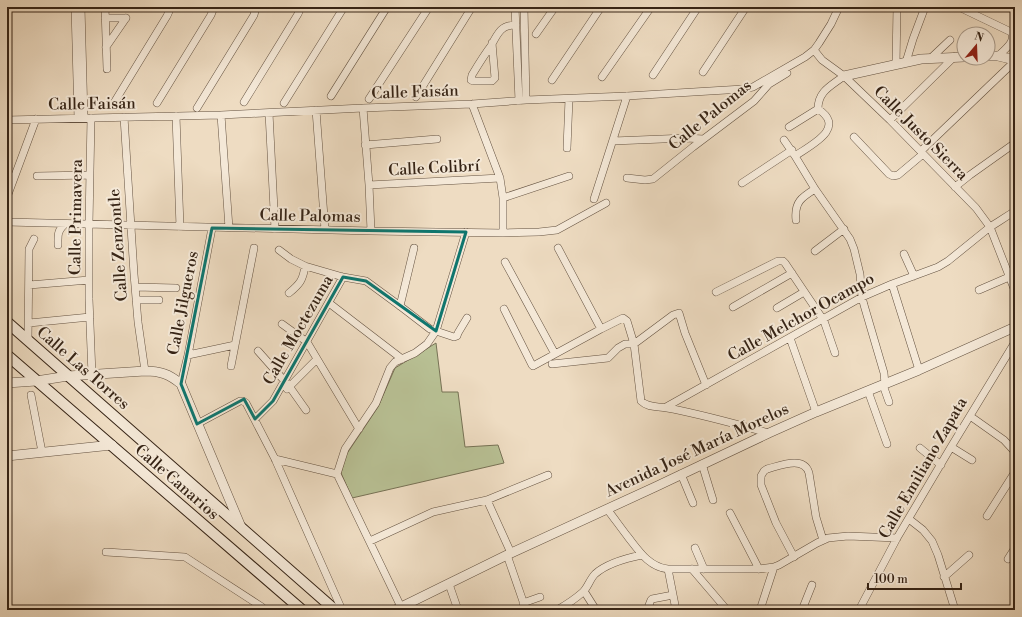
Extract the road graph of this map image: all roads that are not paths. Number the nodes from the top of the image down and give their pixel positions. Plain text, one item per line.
1 (75, 7) edge
2 (81, 7) edge
3 (105, 7) edge
4 (170, 7) edge
5 (214, 7) edge
6 (256, 7) edge
7 (301, 7) edge
8 (344, 7) edge
9 (387, 7) edge
10 (429, 7) edge
11 (472, 7) edge
12 (515, 7) edge
13 (524, 7) edge
14 (555, 7) edge
15 (601, 7) edge
16 (652, 7) edge
17 (698, 7) edge
18 (746, 7) edge
19 (839, 7) edge
20 (897, 7) edge
21 (925, 7) edge
22 (960, 7) edge
23 (105, 18) junction
24 (516, 25) junction
25 (536, 34) dead end
26 (950, 40) dead end
27 (492, 43) junction
28 (106, 47) junction
29 (814, 50) junction
30 (998, 56) joint
31 (806, 57) junction
32 (954, 57) joint
33 (932, 58) junction
34 (1015, 60) edge
35 (906, 62) junction
36 (896, 65) junction
37 (107, 69) dead end
38 (703, 72) dead end
39 (653, 75) dead end
40 (844, 76) junction
41 (602, 77) dead end
42 (552, 80) dead end
43 (331, 96) dead end
44 (416, 96) dead end
45 (627, 96) junction
46 (369, 99) dead end
47 (569, 99) junction
48 (523, 101) junction
49 (244, 102) dead end
50 (284, 103) dead end
51 (157, 104) dead end
52 (472, 104) junction
53 (112, 106) dead end
54 (197, 108) dead end
55 (363, 108) junction
56 (818, 109) junction
57 (316, 110) junction
58 (269, 113) junction
59 (221, 115) junction
60 (176, 116) junction
61 (124, 117) junction
62 (85, 118) junction
63 (36, 119) junction
64 (7, 120) edge
65 (890, 120) junction
66 (790, 127) dead end
67 (854, 137) dead end
68 (437, 139) dead end
69 (703, 140) junction
70 (784, 140) dead end
71 (613, 141) junction
72 (1015, 143) edge
73 (366, 144) junction
74 (567, 148) dead end
75 (922, 152) junction
76 (794, 153) junction
77 (37, 176) dead end
78 (90, 176) junction
79 (569, 176) dead end
80 (500, 178) junction
81 (627, 178) dead end
82 (742, 183) dead end
83 (369, 185) junction
84 (955, 187) junction
85 (815, 189) junction
86 (7, 197) edge
87 (503, 198) junction
88 (594, 199) dead end
89 (606, 203) dead end
90 (1015, 211) edge
91 (796, 220) dead end
92 (7, 222) edge
93 (65, 224) junction
94 (89, 224) junction
95 (131, 225) junction
96 (180, 227) junction
97 (990, 227) junction
98 (212, 228) junction
99 (229, 228) junction
100 (275, 229) junction
101 (844, 229) junction
102 (325, 230) junction
103 (371, 231) junction
104 (466, 232) junction
105 (503, 233) junction
106 (34, 239) dead end
107 (58, 245) dead end
108 (254, 248) dead end
109 (414, 248) dead end
110 (558, 248) dead end
111 (279, 250) dead end
112 (815, 251) dead end
113 (904, 254) dead end
114 (505, 262) dead end
115 (305, 266) junction
116 (792, 273) junction
117 (914, 276) junction
118 (343, 277) junction
119 (1009, 277) junction
120 (89, 280) junction
121 (892, 284) junction
122 (29, 285) junction
123 (135, 287) junction
124 (176, 288) dead end
125 (979, 290) dead end
126 (716, 292) dead end
127 (804, 292) junction
128 (1015, 292) edge
129 (290, 294) dead end
130 (862, 297) junction
131 (136, 300) junction
132 (159, 300) dead end
133 (329, 303) junction
134 (400, 306) junction
135 (732, 307) dead end
136 (777, 308) dead end
137 (504, 309) dead end
138 (90, 317) junction
139 (467, 318) dead end
140 (822, 318) junction
141 (7, 322) edge
142 (29, 323) junction
143 (282, 324) dead end
144 (1015, 327) edge
145 (602, 329) junction
146 (436, 332) junction
147 (790, 338) junction
148 (28, 340) junction
149 (307, 342) junction
150 (1015, 342) edge
151 (634, 344) junction
152 (235, 345) junction
153 (258, 351) dead end
154 (835, 353) dead end
155 (7, 354) edge
156 (554, 354) junction
157 (188, 355) junction
158 (402, 359) junction
159 (317, 360) junction
160 (552, 364) dead end
161 (231, 366) dead end
162 (919, 370) junction
163 (144, 371) junction
164 (92, 375) junction
165 (68, 376) junction
166 (36, 381) junction
167 (7, 383) edge
168 (181, 384) junction
169 (287, 384) junction
170 (706, 385) junction
171 (884, 385) junction
172 (868, 391) junction
173 (31, 395) dead end
174 (889, 402) dead end
175 (666, 408) junction
176 (306, 410) dead end
177 (816, 412) junction
178 (970, 416) junction
179 (255, 419) junction
180 (197, 424) junction
181 (359, 429) junction
182 (769, 433) junction
183 (139, 437) joint
184 (887, 444) dead end
185 (112, 445) junction
186 (951, 447) junction
187 (920, 448) dead end
188 (42, 452) junction
189 (1015, 452) edge
190 (7, 456) edge
191 (275, 459) junction
192 (972, 460) dead end
193 (702, 464) junction
194 (941, 465) junction
195 (1015, 472) edge
196 (337, 474) junction
197 (681, 474) junction
198 (548, 475) dead end
199 (487, 500) junction
200 (713, 500) dead end
201 (693, 503) dead end
202 (607, 509) junction
203 (730, 514) dead end
204 (987, 516) dead end
205 (909, 519) junction
206 (241, 527) junction
207 (897, 538) junction
208 (824, 540) junction
209 (370, 541) junction
210 (694, 548) dead end
211 (1015, 548) edge
212 (106, 552) dead end
213 (509, 554) junction
214 (642, 555) junction
215 (969, 555) dead end
216 (794, 557) junction
217 (1008, 559) dead end
218 (774, 567) junction
219 (668, 569) junction
220 (692, 569) junction
221 (704, 569) junction
222 (759, 569) junction
223 (944, 576) junction
224 (449, 584) junction
225 (812, 585) dead end
226 (584, 591) junction
227 (673, 595) junction
228 (540, 597) dead end
229 (523, 603) junction
230 (260, 609) edge
231 (398, 609) edge
232 (562, 609) edge
233 (270, 610) edge
234 (302, 610) edge
235 (335, 610) edge
236 (342, 610) edge
237 (458, 610) edge
238 (526, 610) edge
239 (596, 610) edge
240 (647, 610) edge
241 (676, 610) edge
242 (727, 610) edge
243 (760, 610) edge
244 (802, 610) edge
245 (859, 610) edge
246 (955, 610) edge

1 - 62 street
2 - 62 street
3 - 23 street
4 - 53 street
5 - 51 street
6 - 54 street
7 - 49 street
8 - 50 street
9 - 43 street
10 - 46 street
11 - 44 street
12 - 24 street
13 - 48 street
14 - 25 street
15 - 42 street
16 - 41 street
17 - 39 street
18 - 38 street
19 - 29 street
20 - 36 street
21 - 35 street
22 - 30 street
23 - 28 street
23 - 28 street
24 - 27 street
24 - 48 street
26 - 33 street
27 - 27 street
28 - 37 street
29 - 31 street, Calle Faisán
29 - 40 street, Calle Justo Sierra
30 - 34 street
31 - 45 street, Calle Faisán
31 - 69 street, Calle Palomas
32 - 33 street
32 - 65 street
33 - 35 street
34 - 75 street
35 - 36 street
36 - 40 street
40 - 56 street
40 - 65 street, Calle Justo Sierra
45 - 47 street, Calle Faisán
45 - 71 street
47 - 48 street, Calle Faisán
47 - 74 street
48 - 52 street, Calle Faisán
52 - 55 street, Calle Faisán
52 - 80 street
55 - 57 street, Calle Faisán
55 - 73 street
56 - 66 street
56 - 76 street
57 - 58 street, Calle Faisán
57 - 102 street
58 - 59 street, Calle Faisán
58 - 100 street
59 - 60 street, Calle Faisán
59 - 99 street
60 - 61 street, Calle Faisán
60 - 96 street
61 - 62 street, Calle Faisán
61 - 95 street, Calle Zenzontle
62 - 63 street, Calle Faisán
62 - 78 street, Calle Primavera
63 - 64 street, Calle Faisán
63 - 86 street
65 - 75 street, Calle Justo Sierra
67 - 75 street
68 - 73 street
69 - 71 street
69 - 81 street, Calle Palomas
70 - 76 street
71 - 88 street
72 - 84 street
73 - 83 street
75 - 84 street, Calle Justo Sierra
76 - 82 street
76 - 85 street
77 - 78 street
78 - 94 street, Calle Primavera
79 - 87 street
80 - 83 street, Calle Colibrí
80 - 87 street
83 - 103 street
84 - 97 street, Calle Justo Sierra
85 - 91 street
85 - 101 street
87 - 105 street
89 - 105 street, Calle Palomas
90 - 97 street, Calle Melchor Ocampo
92 - 93 street, Calle Palomas
93 - 94 street, Calle Palomas
93 - 107 street
94 - 95 street, Calle Palomas
94 - 120 street, Calle Primavera
95 - 96 street, Calle Palomas
95 - 123 street, Calle Zenzontle
96 - 98 street, Calle Palomas
97 - 117 street, Calle Melchor Ocampo
97 - 119 street, Calle Justo Sierra
98 - 99 street, Calle Palomas
98 - 157 street, Calle Jilgueros
99 - 100 street, Calle Palomas
100 - 102 street, Calle Palomas
101 - 112 street
101 - 130 street
102 - 103 street, Calle Palomas
103 - 104 street, Calle Palomas
104 - 105 street, Calle Palomas
104 - 146 street
106 - 122 street
108 - 152 street
109 - 134 street
110 - 145 street
111 - 115 street
113 - 117 street
114 - 156 street
115 - 118 street
115 - 129 street
116 - 126 street
116 - 127 street
116 - 135 street
117 - 121 street, Calle Melchor Ocampo
118 - 133 street, Calle Moctezuma
118 - 134 street, Calle Moctezuma
119 - 125 street
119 - 128 street, Calle Justo Sierra
120 - 122 street
120 - 138 street, Calle Primavera
121 - 130 street, Calle Melchor Ocampo
121 - 162 street
122 - 142 street
123 - 124 street
123 - 131 street, Calle Zenzontle
127 - 136 street
127 - 140 street
130 - 140 street, Calle Melchor Ocampo
130 - 171 street
131 - 132 street
131 - 163 street, Calle Zenzontle
133 - 149 street, Calle Moctezuma
133 - 158 street
134 - 146 street, Calle Moctezuma
137 - 156 street
138 - 142 street
138 - 164 street, Calle Primavera
139 - 146 street, Calle Moctezuma
140 - 147 street, Calle Melchor Ocampo
140 - 154 street
141 - 148 main road, Calle Las Torres
142 - 148 street
143 - 149 street
144 - 162 street, Avenida José María Morelos
145 - 151 street
145 - 156 street
146 - 158 street
147 - 170 street, Calle Melchor Ocampo
147 - 177 street
148 - 165 main road, Calle Las Torres
149 - 159 street
149 - 169 street, Calle Moctezuma
150 - 178 street, Calle Emiliano Zapata
151 - 160 street
151 - 170 street
151 - 175 street
152 - 157 street
152 - 161 street
153 - 169 street
155 - 166 main road
157 - 168 street, Calle Jilgueros
158 - 181 street
159 - 169 street
159 - 181 street
162 - 171 street, Avenida José María Morelos
163 - 164 street
163 - 168 street
164 - 165 street
165 - 166 street
165 - 183 main road, Calle Las Torres
166 - 167 street
166 - 185 main road
168 - 180 street
169 - 176 street
169 - 179 street, Calle Moctezuma
170 - 175 street, Calle Melchor Ocampo
171 - 172 street, Avenida José María Morelos
171 - 174 street
172 - 177 street, Avenida José María Morelos
172 - 184 street
173 - 188 street
175 - 182 street
177 - 182 street, Avenida José María Morelos
178 - 186 street, Calle Emiliano Zapata
178 - 189 street
179 - 180 street
179 - 191 street
180 - 206 street
181 - 196 street
182 - 193 street, Avenida José María Morelos
183 - 206 main road, Calle Canarios
185 - 188 street, Calle Canarios
185 - 234 main road, Calle Canarios
186 - 192 street
186 - 194 street, Calle Emiliano Zapata
187 - 194 street
188 - 190 street, Calle Canarios
191 - 196 street
191 - 236 street
193 - 197 street, Avenida José María Morelos
193 - 200 street
194 - 205 street, Calle Emiliano Zapata
195 - 204 street
196 - 209 street
197 - 201 street
197 - 202 street, Avenida José María Morelos
198 - 199 street
199 - 209 street
199 - 213 street
202 - 213 street, Avenida José María Morelos
202 - 214 street
203 - 222 street
205 - 207 street, Calle Emiliano Zapata
205 - 223 street
206 - 235 main road, Calle Canarios
207 - 208 street
207 - 245 street, Calle Emiliano Zapata
208 - 216 street
208 - 216 street
209 - 231 street
210 - 221 street
211 - 217 street
212 - 230 street
213 - 224 street, Avenida José María Morelos
213 - 229 street
214 - 219 street
214 - 226 street
215 - 223 street
216 - 218 street
218 - 222 street
218 - 243 street
219 - 220 street
219 - 227 street
220 - 221 street
220 - 242 street
221 - 222 street
223 - 246 street
224 - 231 street, Avenida José María Morelos
224 - 237 street
225 - 244 street
226 - 232 street
226 - 239 street
227 - 240 street
227 - 241 street
228 - 229 street
229 - 238 street
230 - 233 street

